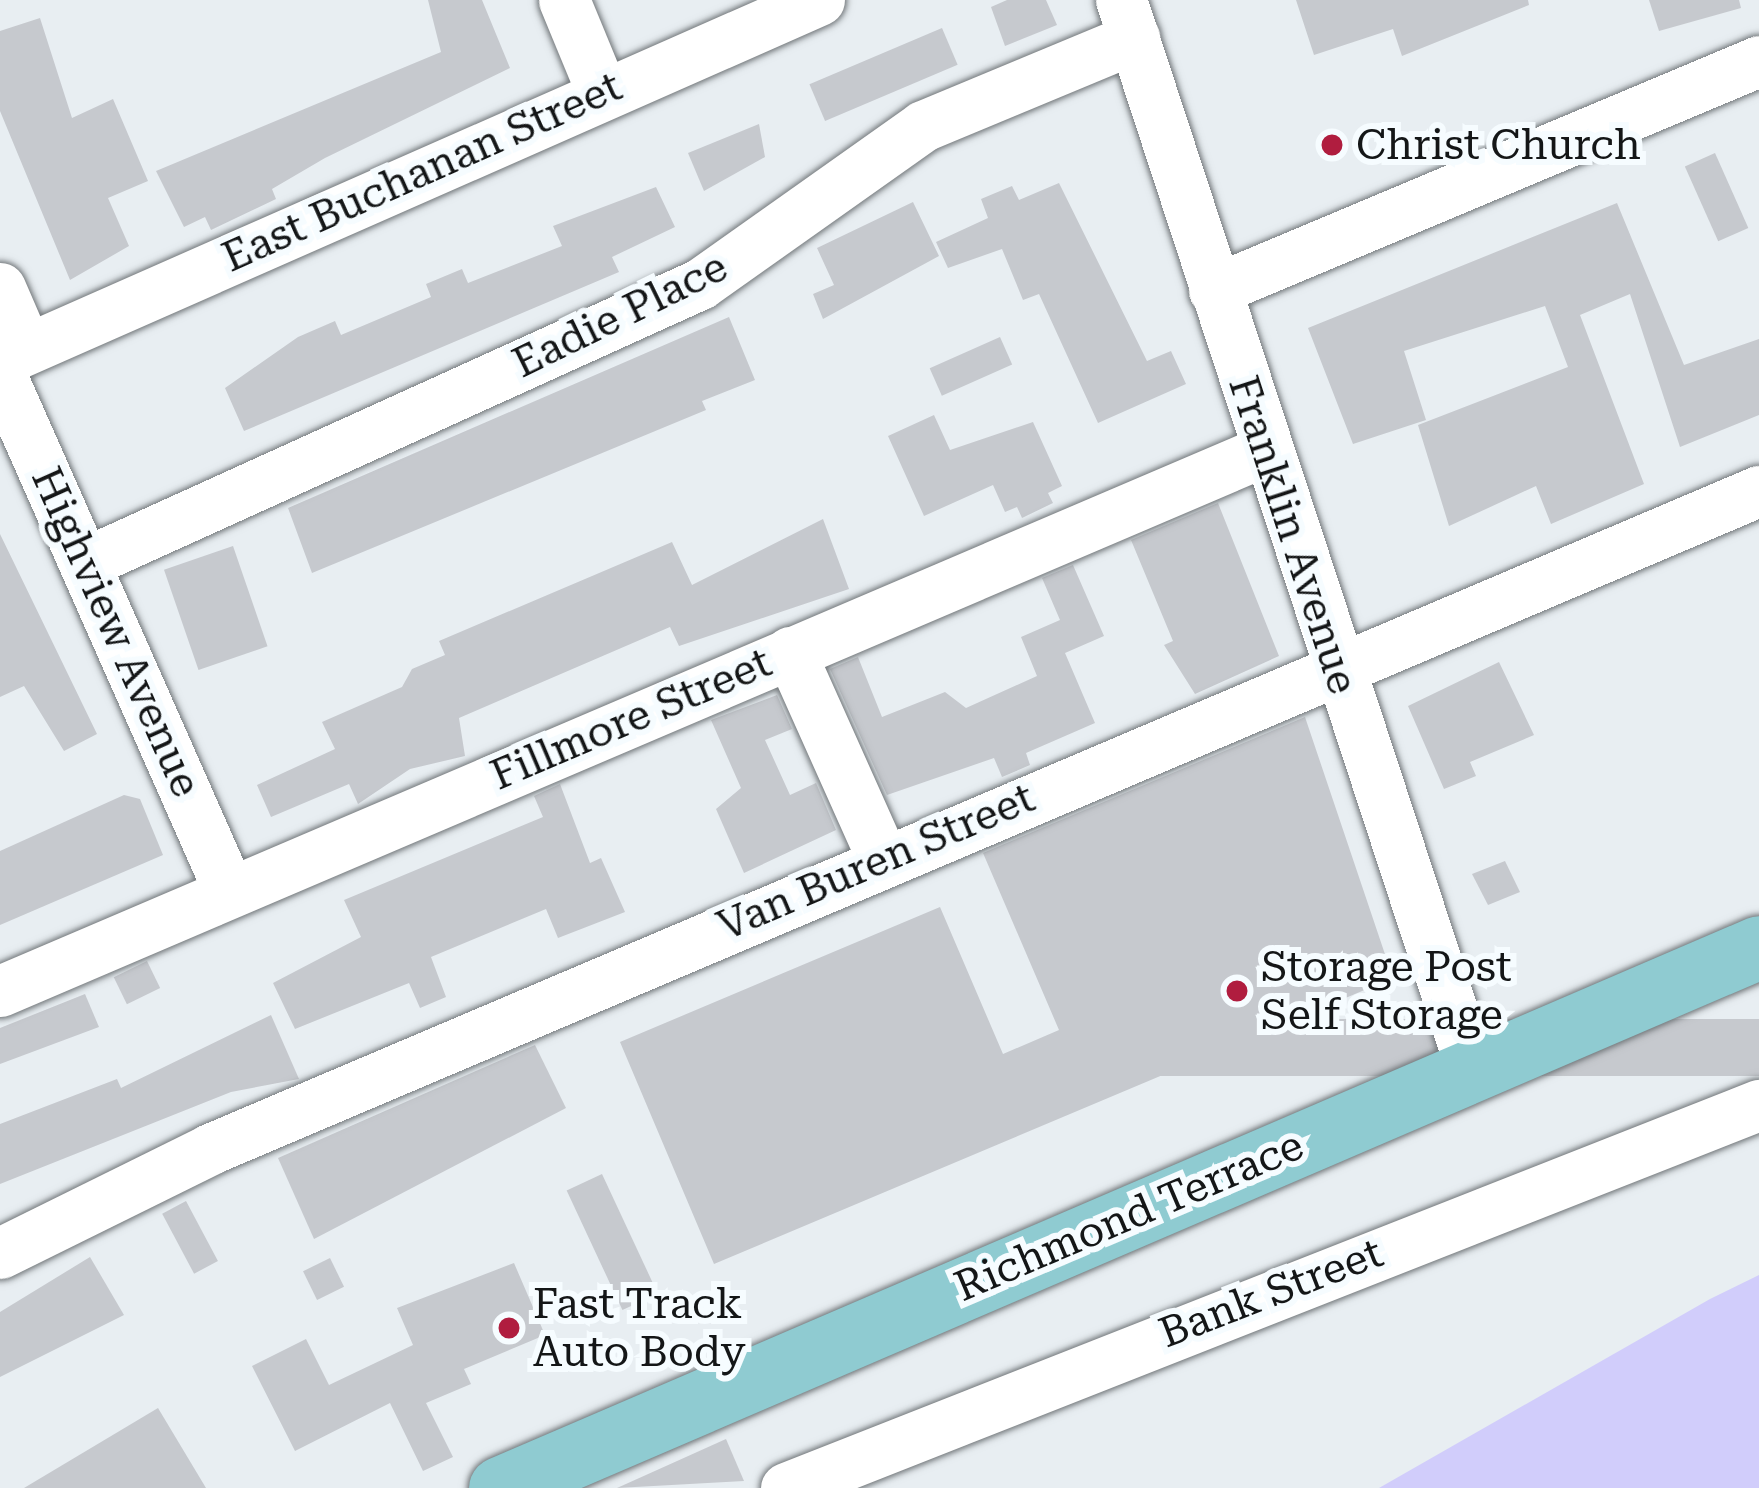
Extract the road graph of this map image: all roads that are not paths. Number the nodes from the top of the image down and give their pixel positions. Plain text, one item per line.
1 (564, 0) edge
2 (819, 0) edge
3 (1128, 19) edge
4 (1759, 62) edge
5 (602, 92) junction
6 (0, 288) edge
7 (1214, 290) junction
8 (9, 361) edge
9 (1264, 451) junction
10 (1759, 490) edge
11 (89, 560) junction
12 (790, 652) junction
13 (1336, 666) junction
14 (882, 858) junction
15 (229, 892) junction
16 (1759, 946) edge
17 (0, 991) edge
18 (1471, 1068) junction
19 (1759, 1105) edge
20 (0, 1252) edge
21 (500, 1488) edge
22 (786, 1488) edge

1 - 5 street
2 - 5 street, East Buchanan Street
3 - 7 street, Franklin Avenue
3 - 11 street, Eadie Place
4 - 7 street
5 - 8 street, East Buchanan Street
6 - 8 street, Highview Avenue
7 - 9 street, Franklin Avenue
8 - 11 street, Highview Avenue
9 - 12 street, Fillmore Street
9 - 13 street, Franklin Avenue
10 - 13 street, Van Buren Street
11 - 15 street, Highview Avenue
12 - 14 street
12 - 15 street, Fillmore Street
13 - 14 street, Van Buren Street
13 - 18 street, Franklin Avenue
14 - 20 street, Van Buren Street
15 - 17 street, Fillmore Street
16 - 18 main road, Richmond Terrace
18 - 21 main road, Richmond Terrace
19 - 22 street, Bank Street

